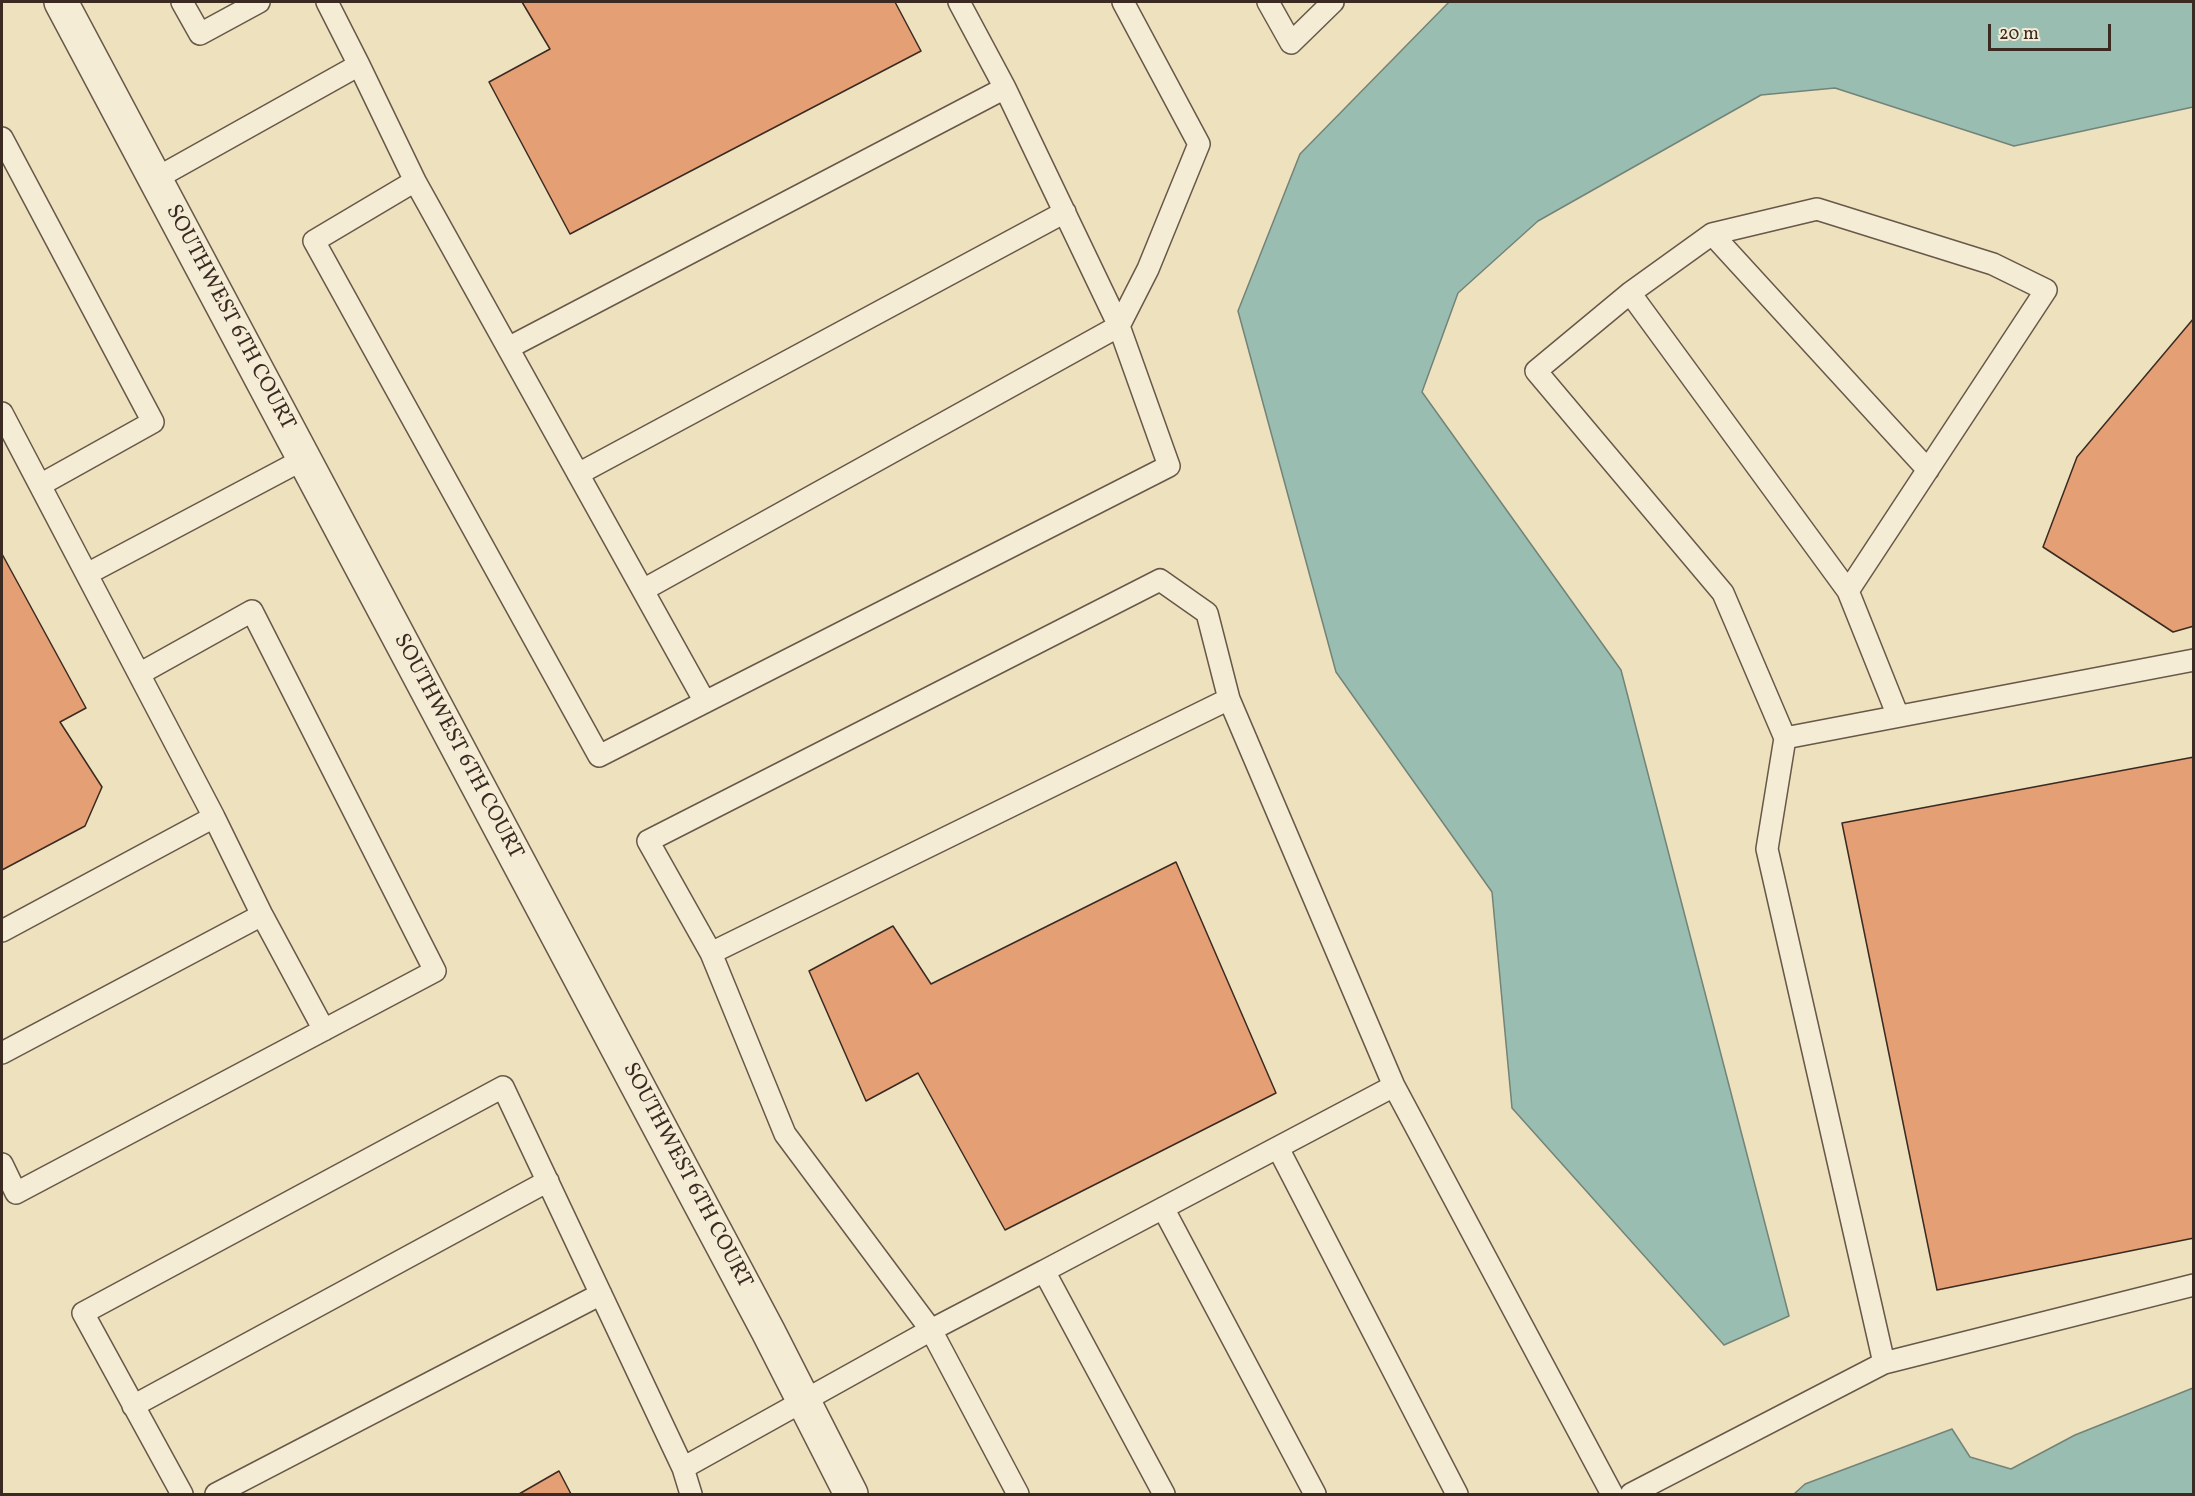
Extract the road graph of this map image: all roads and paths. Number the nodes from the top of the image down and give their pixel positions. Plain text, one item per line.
1 (61, 2) edge
2 (182, 2) edge
3 (259, 2) edge
4 (327, 2) edge
5 (959, 2) edge
6 (1123, 2) edge
7 (1268, 2) edge
8 (1333, 2) edge
9 (359, 65) junction
10 (1005, 88) junction
11 (2, 138) edge
12 (155, 179) junction
13 (415, 181) junction
14 (1065, 212) junction
15 (1712, 234) junction
16 (1630, 293) junction
17 (1119, 326) junction
18 (508, 348) junction
19 (2, 412) edge
20 (304, 459) junction
21 (1928, 470) junction
22 (578, 474) junction
23 (40, 485) junction
24 (87, 574) junction
25 (643, 590) junction
26 (1848, 591) junction
27 (2193, 660) edge
28 (139, 674) junction
29 (1229, 699) junction
30 (705, 702) junction
31 (1898, 716) junction
32 (1785, 738) junction
33 (214, 817) junction
34 (261, 915) junction
35 (2, 931) edge
36 (711, 952) junction
37 (324, 1030) junction
38 (2, 1053) edge
39 (1395, 1086) junction
40 (1278, 1148) junction
41 (2, 1164) edge
42 (548, 1181) junction
43 (1163, 1208) junction
44 (1044, 1271) junction
45 (2193, 1285) edge
46 (601, 1294) junction
47 (931, 1330) junction
48 (1884, 1363) junction
49 (804, 1402) junction
50 (133, 1406) junction
51 (684, 1468) junction
52 (182, 1494) edge
53 (216, 1494) edge
54 (691, 1494) edge
55 (851, 1494) edge
56 (1018, 1494) edge
57 (1164, 1494) edge
58 (1315, 1494) edge
59 (1457, 1494) edge
60 (1612, 1494) edge
61 (1631, 1494) edge

1 - 12 street, SOUTHWEST 6TH COURT
2 - 3 lane
4 - 9 lane
5 - 10 lane
6 - 17 lane
7 - 8 lane
9 - 12 lane
9 - 13 lane
10 - 14 lane
10 - 18 lane
11 - 23 lane
12 - 20 street, SOUTHWEST 6TH COURT
13 - 18 lane
13 - 30 lane
14 - 17 lane
14 - 22 lane
15 - 16 lane
15 - 21 lane
15 - 21 lane
16 - 26 lane
16 - 32 lane
17 - 25 lane
17 - 30 lane
18 - 22 lane
19 - 23 lane
20 - 24 lane
20 - 49 street, SOUTHWEST 6TH COURT
21 - 26 lane
22 - 25 lane
23 - 24 lane
24 - 28 lane
25 - 30 lane
26 - 31 lane
27 - 31 lane
28 - 33 lane
28 - 37 lane
29 - 36 lane
29 - 36 lane
29 - 39 lane
31 - 32 lane
32 - 48 lane
33 - 34 lane
33 - 35 lane
34 - 37 lane
34 - 38 lane
36 - 47 lane
37 - 41 lane
39 - 40 lane
39 - 60 lane
40 - 43 lane
40 - 59 lane
42 - 46 lane
42 - 50 lane
42 - 50 lane
43 - 44 lane
43 - 58 lane
44 - 47 lane
44 - 57 lane
45 - 48 lane
46 - 51 lane
46 - 53 lane
47 - 49 lane
47 - 56 lane
48 - 61 lane
49 - 51 lane
49 - 55 street, SOUTHWEST 6TH COURT
50 - 52 lane
51 - 54 lane

